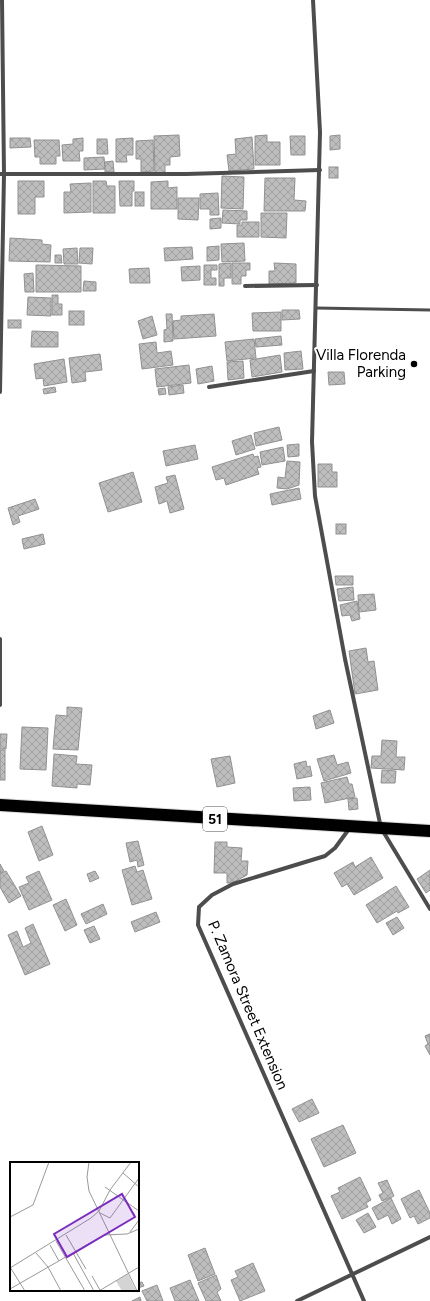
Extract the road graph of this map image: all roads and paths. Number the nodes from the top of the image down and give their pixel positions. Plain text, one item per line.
1 (2, 0) edge
2 (313, 0) edge
3 (2, 114) edge
4 (320, 170) junction
5 (2, 174) edge
6 (317, 285) junction
7 (245, 286) dead end
8 (316, 308) junction
9 (430, 310) edge
10 (0, 354) edge
11 (314, 371) junction
12 (209, 387) dead end
13 (0, 392) edge
14 (0, 639) edge
15 (0, 705) edge
16 (0, 805) edge
17 (351, 827) junction
18 (381, 828) junction
19 (430, 831) edge
20 (430, 909) edge
21 (430, 1237) edge
22 (353, 1274) junction
23 (297, 1301) edge
24 (364, 1301) edge

1 - 3 street
2 - 4 street
3 - 5 street
4 - 5 street
4 - 6 street
5 - 10 street
6 - 7 street
6 - 8 street
8 - 9 lane
8 - 11 street
10 - 13 street
11 - 12 street
11 - 18 street
14 - 15 street
16 - 17 highway, 51
17 - 18 highway, 51
17 - 22 street, P. Zamora Street Extension
18 - 19 highway, 51
18 - 20 street
21 - 22 street
22 - 23 street
22 - 24 street, P. Zamora Street Extension

